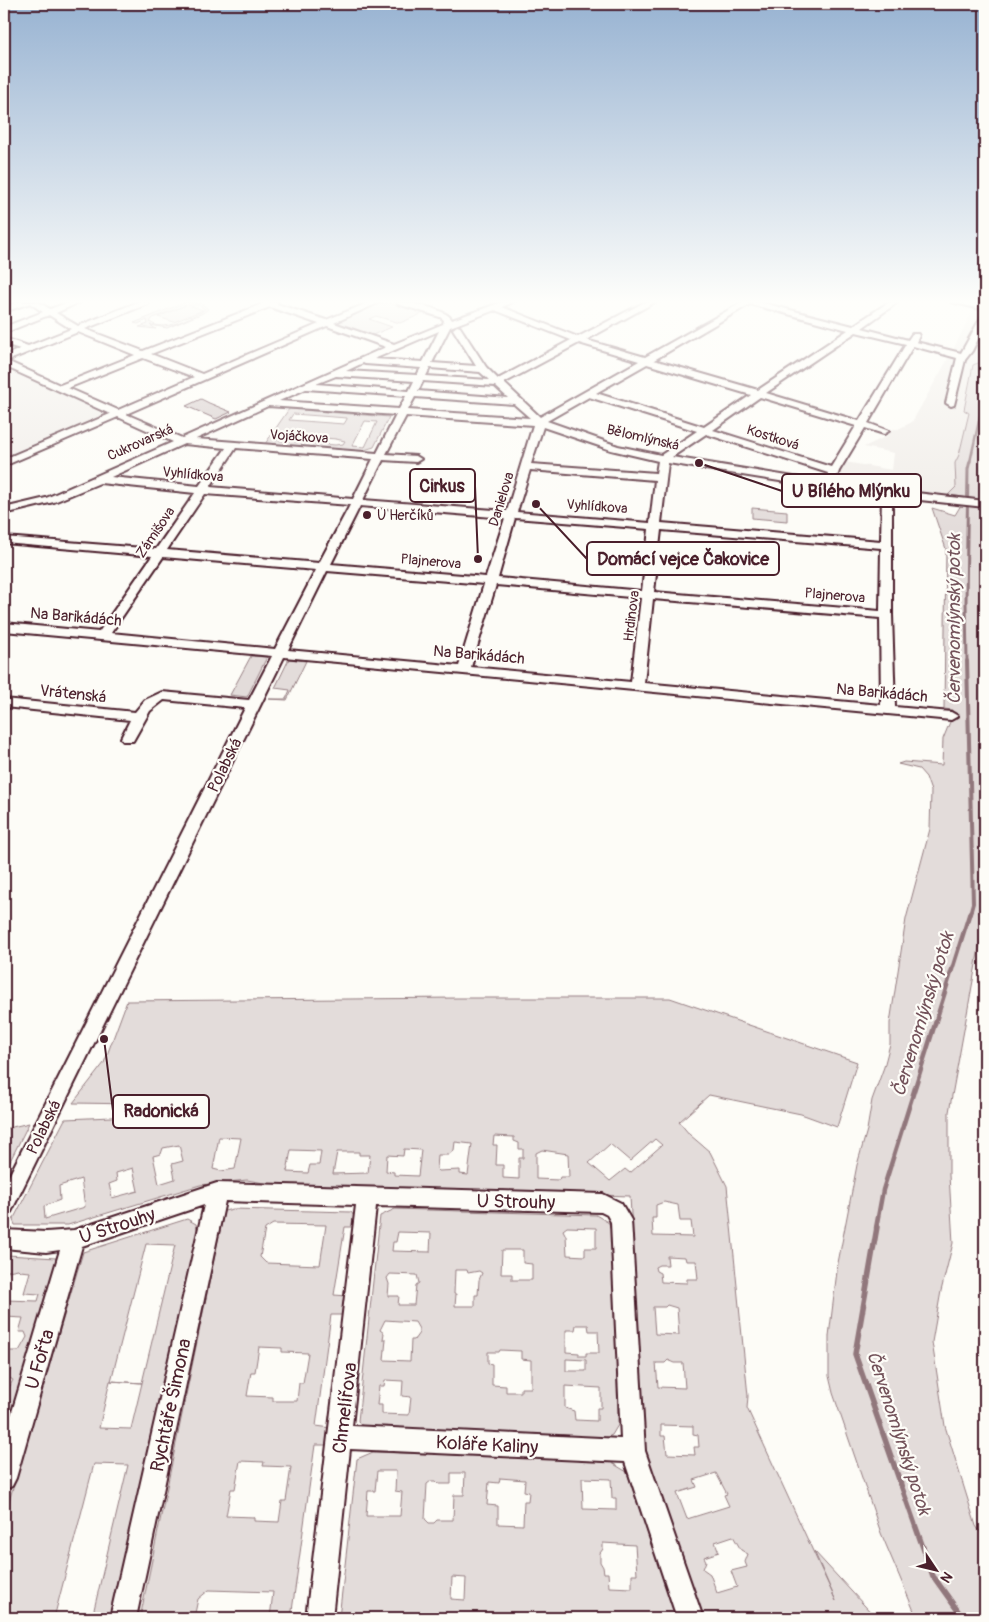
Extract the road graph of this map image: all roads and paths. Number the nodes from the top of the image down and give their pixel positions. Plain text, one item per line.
1 (37, 378) edge
2 (86, 378) edge
3 (202, 378) edge
4 (321, 378) edge
5 (414, 378) edge
6 (419, 378) junction
7 (492, 378) edge
8 (507, 378) edge
9 (617, 378) edge
10 (705, 378) edge
11 (781, 378) edge
12 (890, 378) edge
13 (957, 378) edge
14 (497, 383) junction
15 (302, 386) junction
16 (60, 388) junction
17 (758, 393) junction
18 (411, 394) junction
19 (588, 394) junction
20 (514, 401) junction
21 (265, 402) junction
22 (951, 402) dead end
23 (402, 412) junction
24 (118, 413) junction
25 (539, 422) junction
26 (862, 424) junction
27 (705, 430) junction
28 (884, 431) dead end
29 (180, 441) junction
30 (233, 445) junction
31 (380, 456) junction
32 (416, 458) dead end
33 (663, 459) junction
34 (4, 463) edge
35 (527, 467) junction
36 (834, 471) junction
37 (662, 477) junction
38 (96, 479) junction
39 (829, 486) junction
40 (202, 490) junction
41 (888, 493) junction
42 (356, 502) junction
43 (980, 503) edge
44 (4, 510) edge
45 (512, 514) junction
46 (656, 526) junction
47 (4, 540) edge
48 (887, 545) junction
49 (159, 553) junction
50 (324, 567) junction
51 (492, 581) junction
52 (648, 594) junction
53 (886, 615) junction
54 (4, 627) edge
55 (103, 636) junction
56 (280, 653) junction
57 (464, 670) junction
58 (637, 687) junction
59 (4, 703) edge
60 (253, 706) junction
61 (888, 710) junction
62 (951, 716) dead end
63 (139, 717) junction
64 (128, 738) dead end
65 (217, 1192) junction
66 (368, 1197) junction
67 (4, 1206) edge
68 (4, 1239) edge
69 (74, 1239) junction
70 (340, 1437) junction
71 (633, 1451) junction
72 (4, 1478) edge
73 (123, 1618) edge
74 (319, 1618) edge
75 (690, 1618) edge

1 - 16 street
2 - 16 street
3 - 24 street
4 - 15 street, Cukrovarská
5 - 6 street
6 - 14 street
6 - 18 street, Polabská
7 - 14 street, Bělomlýnská
8 - 14 street
9 - 19 street
10 - 17 street
11 - 17 street
12 - 26 street
13 - 22 street
14 - 20 street, Bělomlýnská
15 - 18 street
15 - 21 street, Cukrovarská
16 - 24 street
17 - 26 street
17 - 27 street
18 - 20 street
18 - 23 street, Polabská
19 - 25 street
19 - 27 street, Kostková
20 - 25 street, Bělomlýnská
21 - 23 street
21 - 29 street, Cukrovarská
23 - 25 street
23 - 31 street, Polabská
24 - 29 street
24 - 34 street
25 - 33 street, Bělomlýnská
25 - 35 street, Danielova
26 - 28 street
26 - 36 street
27 - 33 street
27 - 36 street, Kostková
29 - 30 street, Vojáčkova
29 - 38 street, Cukrovarská
30 - 31 street, Vojáčkova
30 - 40 street, Zámišova
31 - 32 street, Vojáčkova
31 - 42 street, Polabská
33 - 37 street, Hrdinova
33 - 39 street, Bělomlýnská
35 - 37 street
35 - 45 street, Danielova
36 - 39 street
37 - 46 street, Hrdinova
38 - 40 street, Vyhlídkova
38 - 44 street, Cukrovarská
39 - 41 street, Bělomlýnská
40 - 42 street, Vyhlídkova
40 - 49 street, Zámišova
41 - 43 street, Bělomlýnská
41 - 48 street
42 - 45 street, Vyhlídkova
42 - 50 street, Polabská
45 - 46 street, Vyhlídkova
45 - 51 street, Danielova
46 - 48 street, Vyhlídkova
46 - 52 street, Hrdinova
47 - 49 street, Plajnerova
48 - 53 street
49 - 50 street, Plajnerova
49 - 55 street, Zámišova
50 - 51 street, Plajnerova
50 - 56 street, Polabská
51 - 52 street, Plajnerova
51 - 57 street, Danielova
52 - 53 street, Plajnerova
52 - 58 street, Hrdinova
53 - 61 street
54 - 55 street, Na Barikádách
55 - 56 street, Na Barikádách
56 - 57 street, Na Barikádách
56 - 60 street, Polabská
57 - 58 street, Na Barikádách
58 - 61 street, Na Barikádách
59 - 63 street, Vrátenská
60 - 63 street
60 - 67 street, Polabská
61 - 62 street, Na Barikádách
63 - 64 street
65 - 66 street, U Strouhy
65 - 69 street, U Strouhy
65 - 73 street, Rychtáře Šimona
66 - 70 street, Chmelířova
66 - 71 street, U Strouhy
68 - 69 street, U Strouhy
69 - 72 street, U Fořta
70 - 71 street, Koláře Kaliny
70 - 74 street, Chmelířova
71 - 75 street, U Strouhy

